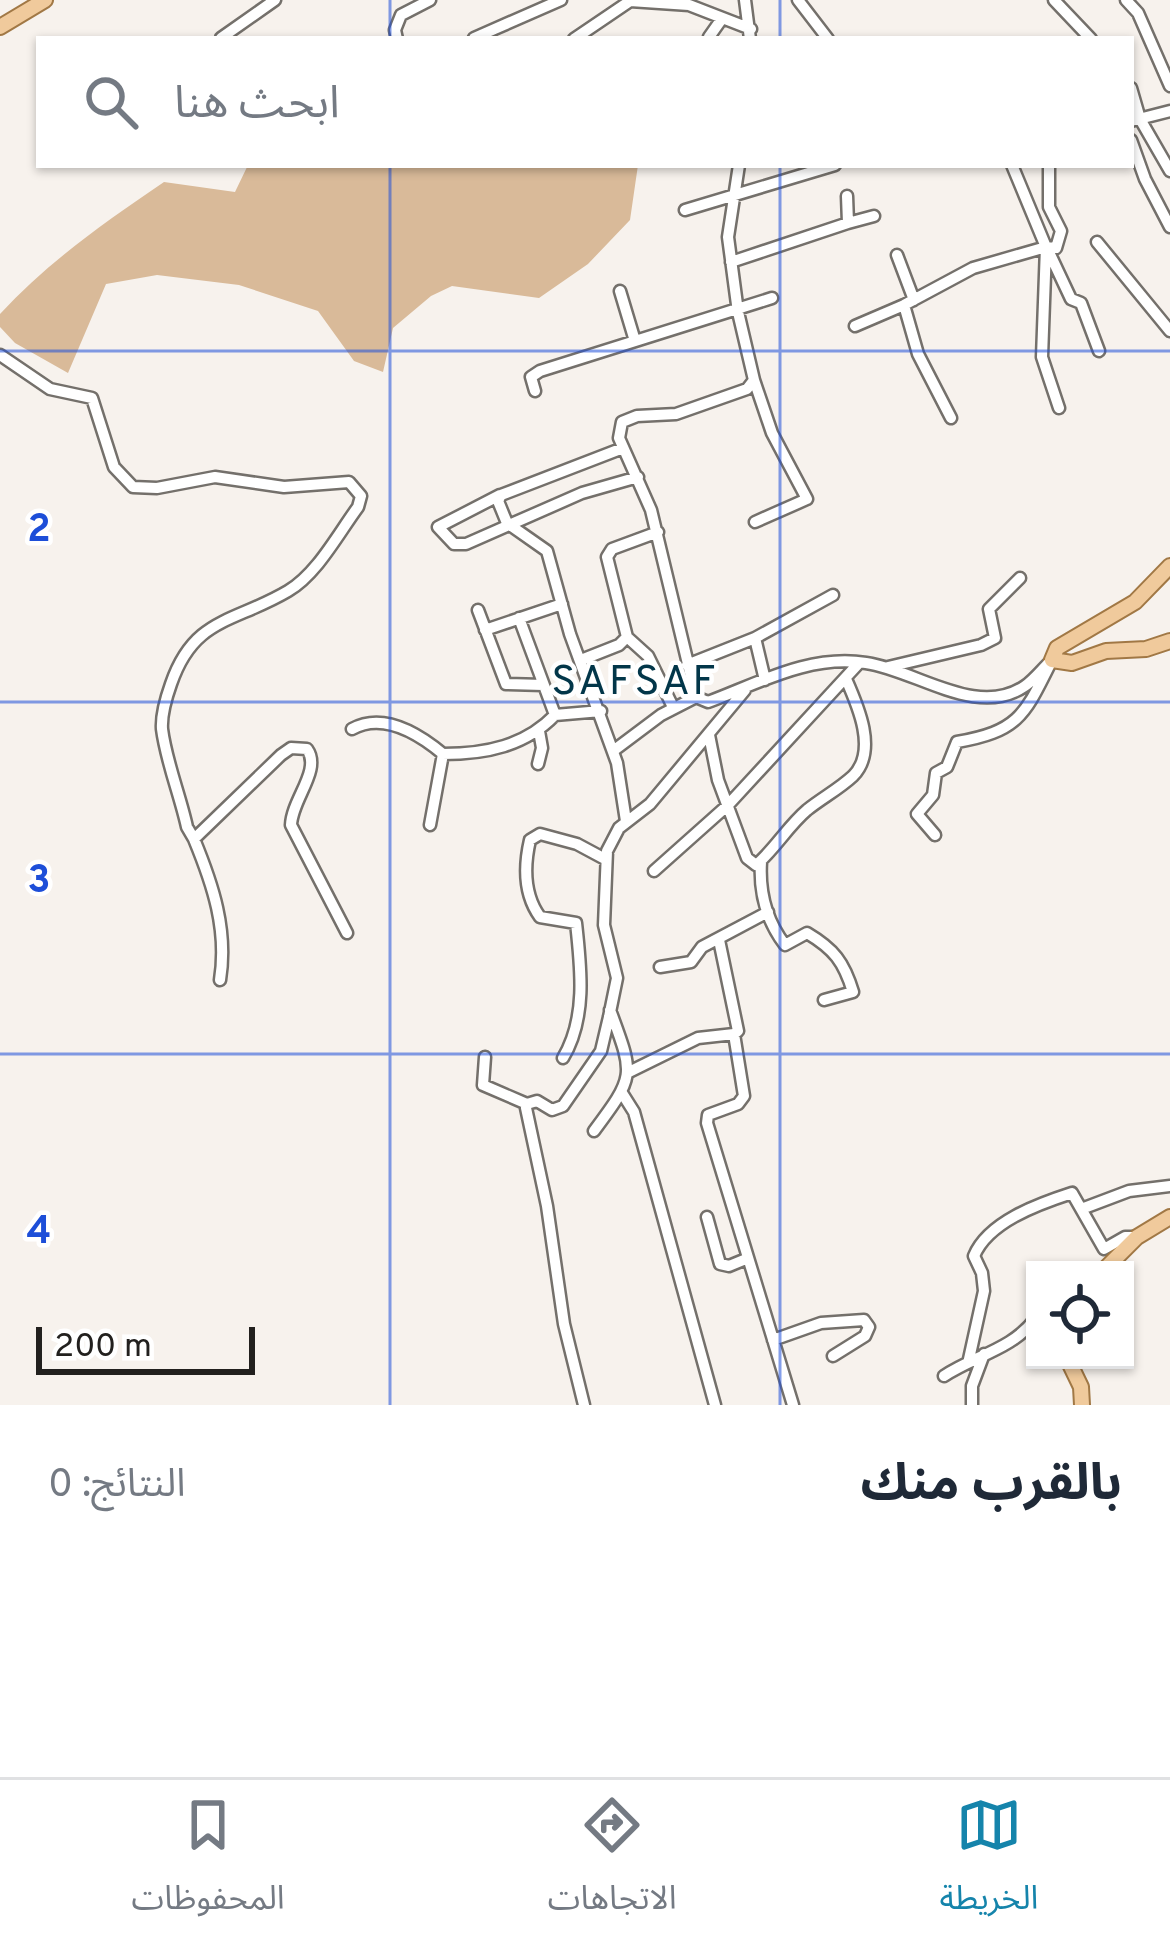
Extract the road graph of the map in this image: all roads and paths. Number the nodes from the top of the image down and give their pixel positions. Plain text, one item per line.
1 (45, 0) edge
2 (274, 0) edge
3 (430, 0) edge
4 (561, 0) edge
5 (630, 0) edge
6 (798, 0) edge
7 (1054, 0) edge
8 (1127, 0) edge
9 (746, 1) edge
10 (721, 20) junction
11 (0, 27) edge
12 (751, 34) edge
13 (224, 36) edge
14 (397, 36) edge
15 (479, 36) edge
16 (578, 36) edge
17 (710, 36) edge
18 (826, 36) edge
19 (1088, 36) edge
20 (1170, 86) edge
21 (1170, 111) edge
22 (1136, 120) edge
23 (1134, 147) edge
24 (739, 168) edge
25 (825, 168) edge
26 (1013, 168) edge
27 (1049, 168) edge
28 (1170, 171) edge
29 (735, 196) junction
30 (847, 196) dead end
31 (685, 210) dead end
32 (874, 216) dead end
33 (848, 223) junction
34 (1170, 227) edge
35 (1097, 242) dead end
36 (1046, 247) junction
37 (897, 255) dead end
38 (731, 262) junction
39 (620, 291) dead end
40 (772, 298) dead end
41 (909, 303) junction
42 (738, 312) junction
43 (855, 326) dead end
44 (1170, 332) edge
45 (635, 341) junction
46 (1099, 351) dead end
47 (0, 355) edge
48 (754, 380) junction
49 (535, 391) dead end
50 (1060, 408) dead end
51 (951, 418) dead end
52 (623, 448) junction
53 (638, 477) junction
54 (501, 495) junction
55 (755, 521) dead end
56 (511, 527) junction
57 (658, 532) junction
58 (1170, 566) edge
59 (1020, 578) dead end
60 (833, 595) dead end
61 (562, 604) junction
62 (478, 610) dead end
63 (519, 618) junction
64 (485, 630) junction
65 (627, 637) junction
66 (755, 638) junction
67 (1170, 641) edge
68 (581, 660) junction
69 (1052, 660) junction
70 (859, 663) junction
71 (687, 665) junction
72 (885, 668) junction
73 (846, 679) junction
74 (765, 680) junction
75 (543, 685) junction
76 (746, 688) junction
77 (696, 698) junction
78 (673, 707) junction
79 (601, 712) junction
80 (555, 715) junction
81 (352, 729) dead end
82 (539, 731) junction
83 (709, 735) junction
84 (613, 751) junction
85 (443, 754) junction
86 (538, 764) dead end
87 (728, 806) junction
88 (626, 821) junction
89 (430, 825) dead end
90 (935, 835) dead end
91 (194, 839) junction
92 (605, 859) junction
93 (761, 861) junction
94 (654, 871) dead end
95 (768, 912) junction
96 (576, 923) junction
97 (604, 925) junction
98 (347, 933) dead end
99 (719, 940) junction
100 (660, 967) dead end
101 (220, 980) dead end
102 (824, 1000) dead end
103 (609, 1008) junction
104 (734, 1034) junction
105 (485, 1057) dead end
106 (563, 1058) dead end
107 (629, 1072) junction
108 (622, 1093) junction
109 (527, 1104) junction
110 (594, 1131) dead end
111 (1170, 1186) edge
112 (1084, 1208) junction
113 (707, 1217) dead end
114 (1170, 1217) edge
115 (1138, 1237) junction
116 (746, 1258) junction
117 (1113, 1261) edge
118 (1026, 1328) edge
119 (772, 1340) junction
120 (984, 1354) junction
121 (833, 1356) dead end
122 (969, 1359) junction
123 (1072, 1369) edge
124 (944, 1376) dead end
125 (584, 1405) edge
126 (716, 1405) edge
127 (793, 1405) edge
128 (972, 1405) edge
129 (1082, 1405) edge

1 - 11 main road
2 - 13 street
3 - 14 street
4 - 15 street
5 - 10 street
5 - 16 street
6 - 18 street
7 - 19 street
8 - 20 street
9 - 12 street
10 - 12 street
10 - 17 street
21 - 22 street
22 - 28 street
23 - 34 street
24 - 29 street
25 - 29 street
26 - 36 street
27 - 36 street
29 - 31 street
29 - 38 street
30 - 33 street
32 - 33 street
33 - 38 street
35 - 44 street
36 - 41 street
36 - 46 street
36 - 50 street
37 - 41 street
38 - 42 street
39 - 45 street
40 - 42 street
41 - 43 street
41 - 51 street
42 - 45 street
42 - 48 street
45 - 49 street
47 - 91 street
48 - 52 street
48 - 55 street
52 - 53 street
52 - 54 street
53 - 56 street
53 - 57 street
54 - 56 street
54 - 56 street
56 - 61 street
57 - 65 street
57 - 71 street
58 - 69 main road
59 - 72 street
60 - 66 street
61 - 63 street
61 - 68 street
62 - 64 street
63 - 64 street
63 - 75 street
64 - 75 street
65 - 68 street
65 - 78 street
66 - 71 street
66 - 74 street
67 - 69 main road
68 - 79 street
69 - 72 street
69 - 90 street
70 - 72 street
70 - 73 street
70 - 74 street
71 - 77 street
73 - 87 street
73 - 93 street
74 - 76 street
75 - 80 street
76 - 77 street
76 - 83 street
77 - 78 street
78 - 84 street
79 - 80 street
79 - 84 street
80 - 82 street
81 - 85 street
82 - 85 street
82 - 86 street
83 - 87 street
83 - 88 street
84 - 88 street
85 - 89 street
87 - 93 street
87 - 94 street
88 - 92 street
91 - 98 street
91 - 101 street
92 - 96 street
92 - 97 street
93 - 95 street
95 - 99 street
95 - 102 street
96 - 97 street
96 - 106 street
97 - 103 street
99 - 100 street
99 - 104 street
103 - 107 street
103 - 109 street
104 - 107 street
104 - 116 street
105 - 109 street
107 - 108 street
108 - 110 street
108 - 126 street
109 - 125 street
111 - 112 street
112 - 115 street
112 - 122 street
113 - 116 street
114 - 115 main road
115 - 117 main road
116 - 119 street
118 - 120 street
119 - 121 street
119 - 127 street
120 - 122 street
120 - 128 street
122 - 124 street
123 - 129 main road

